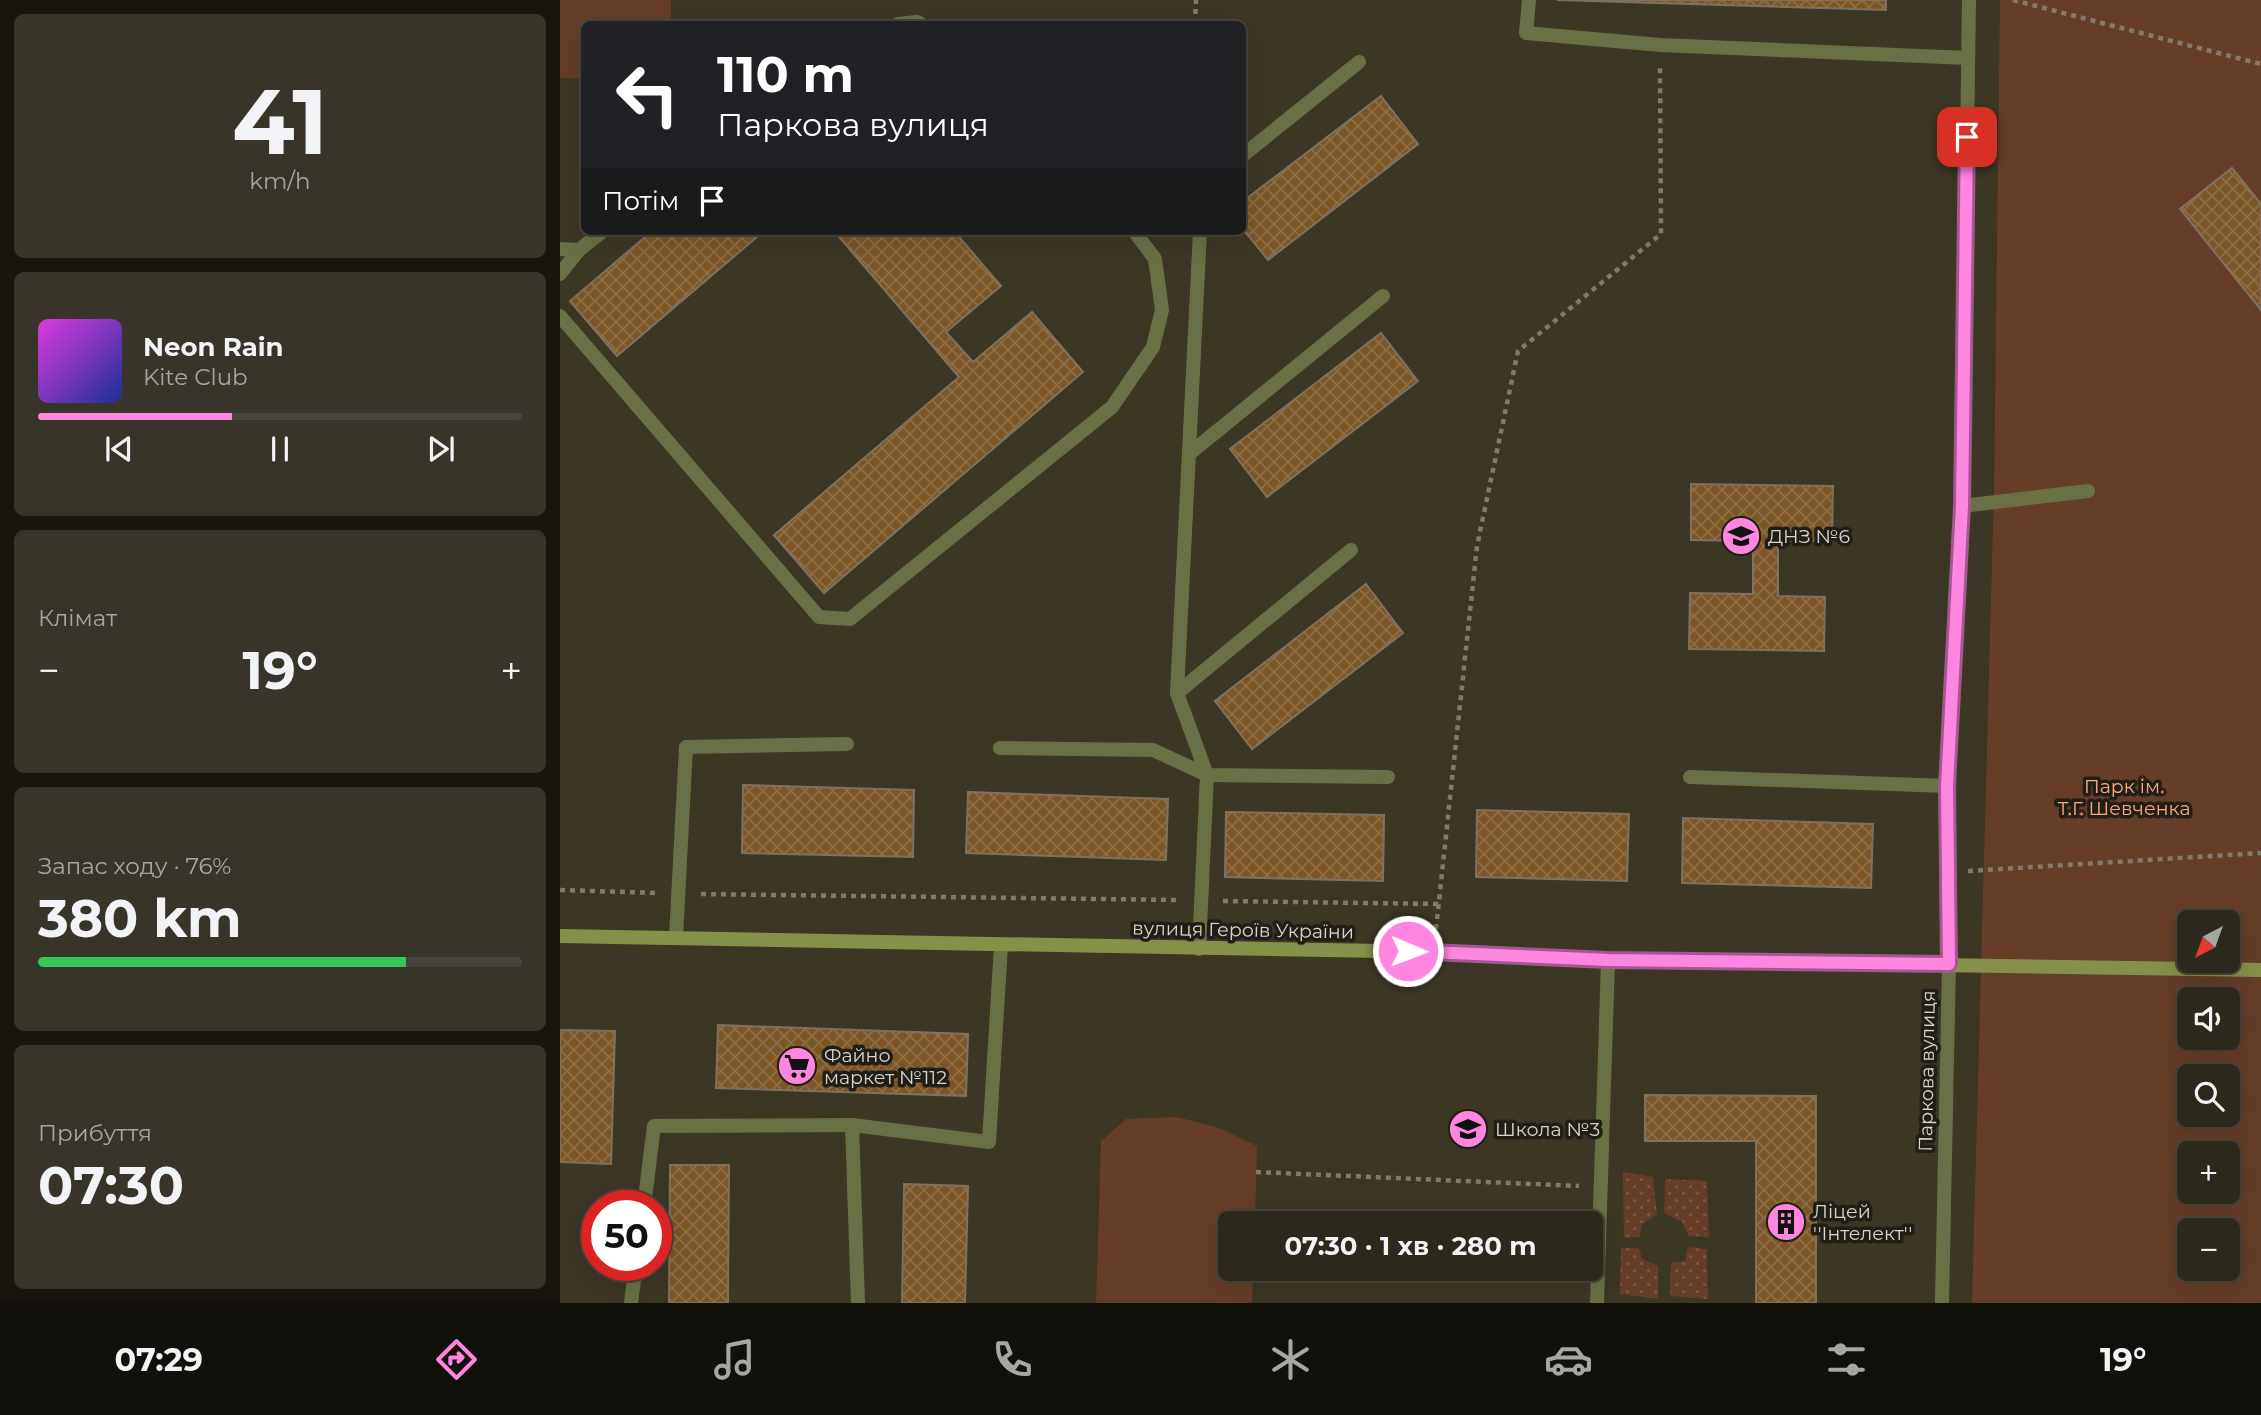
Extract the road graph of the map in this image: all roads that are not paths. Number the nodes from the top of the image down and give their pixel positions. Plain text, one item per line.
1 (1528, 0) edge
2 (1969, 0) edge
3 (1968, 58) junction
4 (1359, 62) dead end
5 (1246, 153) edge
6 (598, 235) edge
7 (1137, 235) edge
8 (1200, 235) edge
9 (560, 249) edge
10 (579, 250) junction
11 (560, 274) edge
12 (1383, 296) dead end
13 (560, 316) edge
14 (1189, 454) junction
15 (2088, 491) dead end
16 (1962, 506) junction
17 (1351, 550) dead end
18 (1177, 693) junction
19 (847, 744) dead end
20 (1000, 748) dead end
21 (1207, 775) junction
22 (1388, 776) dead end
23 (1690, 777) dead end
24 (1947, 786) junction
25 (560, 936) edge
26 (676, 937) junction
27 (1001, 944) junction
28 (1199, 949) junction
29 (1608, 960) junction
30 (1949, 964) junction
31 (2261, 970) edge
32 (852, 1125) junction
33 (646, 1190) edge
34 (634, 1281) edge
35 (631, 1303) edge
36 (858, 1303) edge
37 (1597, 1303) edge
38 (1942, 1303) edge

1 - 3 street
2 - 3 street, Паркова вулиця
3 - 16 street, Паркова вулиця
4 - 5 street
6 - 10 street
7 - 13 street
8 - 14 street
9 - 10 street
10 - 11 street
12 - 14 street
14 - 18 street
15 - 16 street
16 - 24 street, Паркова вулиця
17 - 18 street
18 - 21 street
19 - 26 street
20 - 21 street
21 - 22 street
21 - 28 street
23 - 24 street
24 - 30 street, Паркова вулиця
25 - 26 main road, вулиця Героїв України
26 - 27 main road, вулиця Героїв України
27 - 28 main road, вулиця Героїв України
27 - 32 street
28 - 29 main road, вулиця Героїв України
29 - 30 main road, вулиця Героїв України
29 - 37 street
30 - 31 main road, вулиця Героїв України
30 - 38 street, Паркова вулиця
32 - 33 street
32 - 36 street
34 - 35 street

